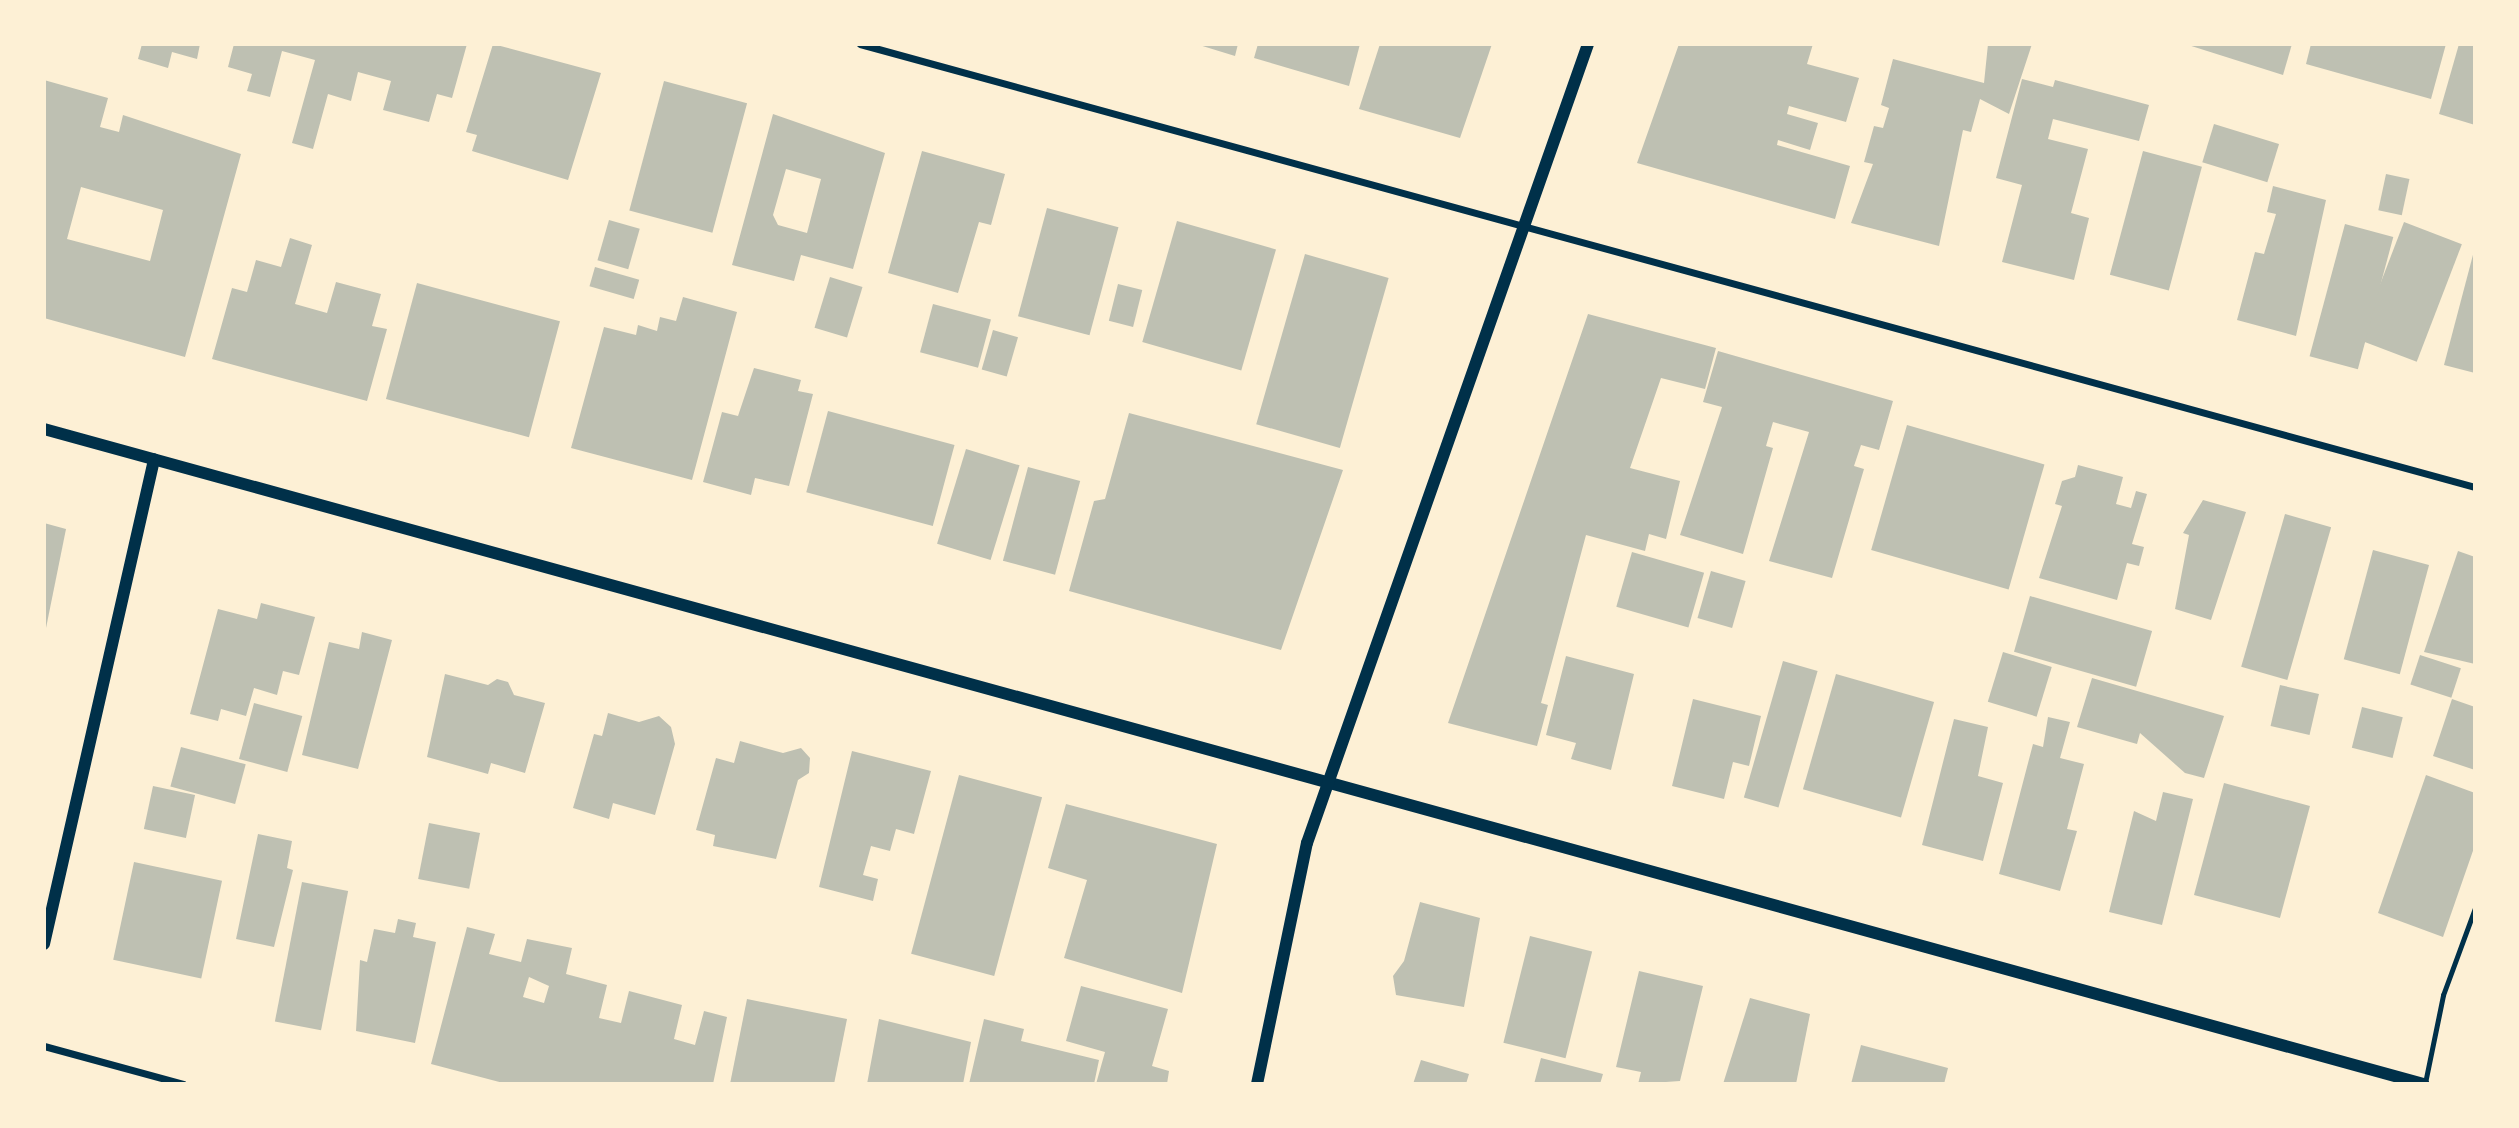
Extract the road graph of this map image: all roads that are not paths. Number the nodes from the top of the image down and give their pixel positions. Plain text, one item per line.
1 (860, 44) edge
2 (1588, 44) edge
3 (1524, 227) junction
4 (44, 429) edge
5 (154, 459) junction
6 (2475, 487) edge
7 (1328, 785) junction
8 (2475, 908) edge
9 (44, 944) edge
10 (44, 1046) edge
11 (183, 1084) edge
12 (1257, 1084) edge
13 (2424, 1084) edge

1 - 3 street
2 - 3 street
3 - 6 street
3 - 7 street
4 - 5 street
5 - 7 street
5 - 9 street
7 - 12 street
7 - 13 street
8 - 13 lane
10 - 11 street

